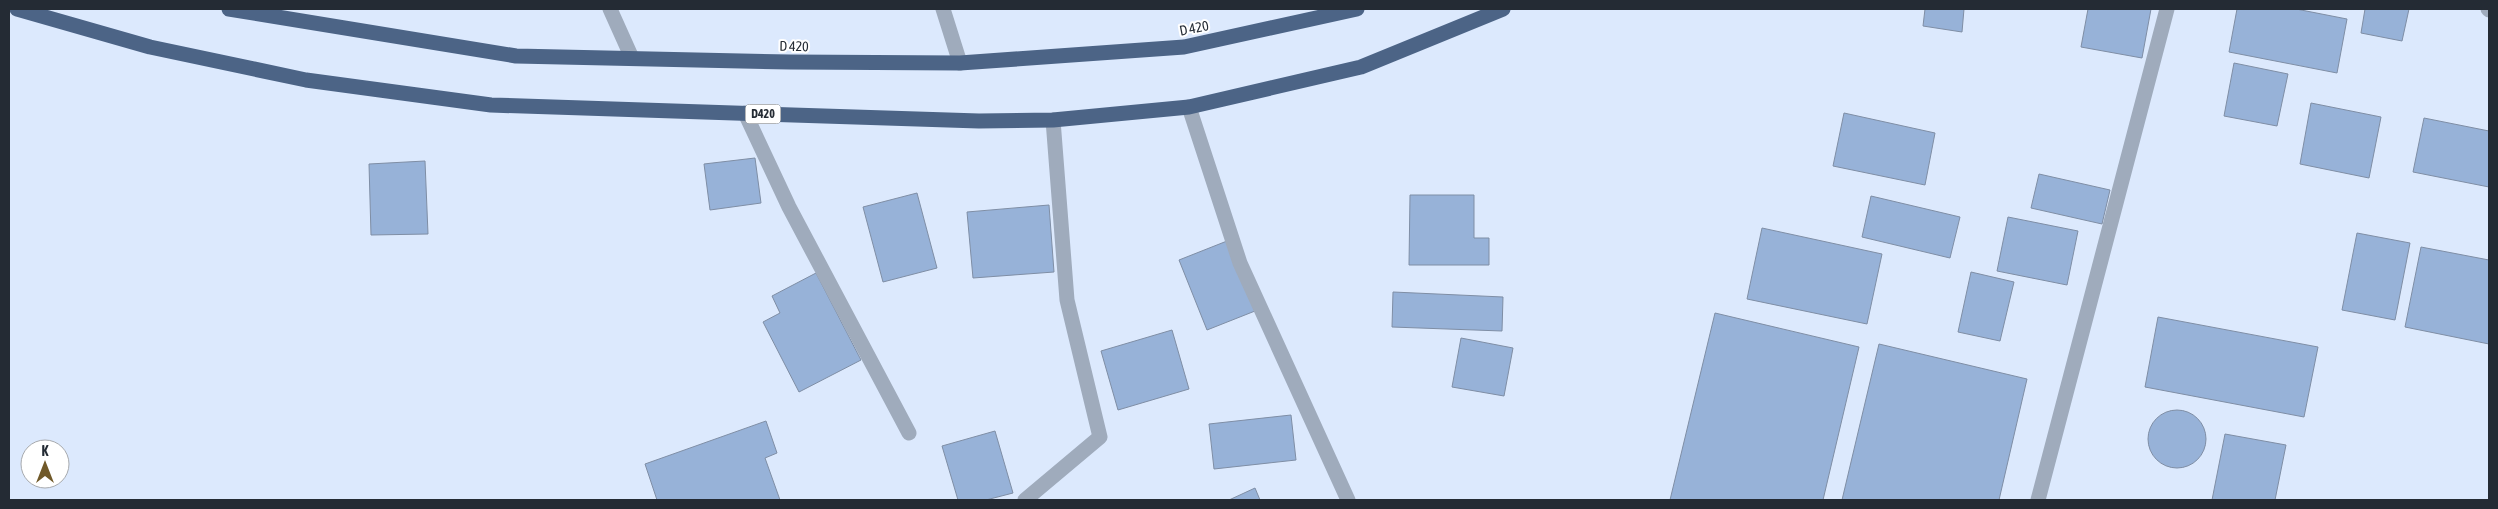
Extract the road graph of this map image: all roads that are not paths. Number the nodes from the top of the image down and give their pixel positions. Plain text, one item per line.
1 (17, 9) edge
2 (229, 9) edge
3 (610, 9) edge
4 (943, 9) edge
5 (1357, 9) edge
6 (1503, 9) edge
7 (2167, 9) edge
8 (248, 11) edge
9 (632, 58) junction
10 (960, 62) junction
11 (1189, 107) junction
12 (745, 113) junction
13 (1053, 120) junction
14 (909, 433) dead end
15 (1025, 500) edge
16 (1348, 500) edge
17 (2038, 500) edge

1 - 12 highway, D420
2 - 8 highway, D 420
3 - 9 street
4 - 10 street
5 - 10 highway, D 420
6 - 11 highway, D420
7 - 17 street
8 - 9 highway, D 420
9 - 10 highway, D 420
11 - 13 highway, D420
11 - 16 street
12 - 13 highway, D420
12 - 14 street
13 - 15 street

